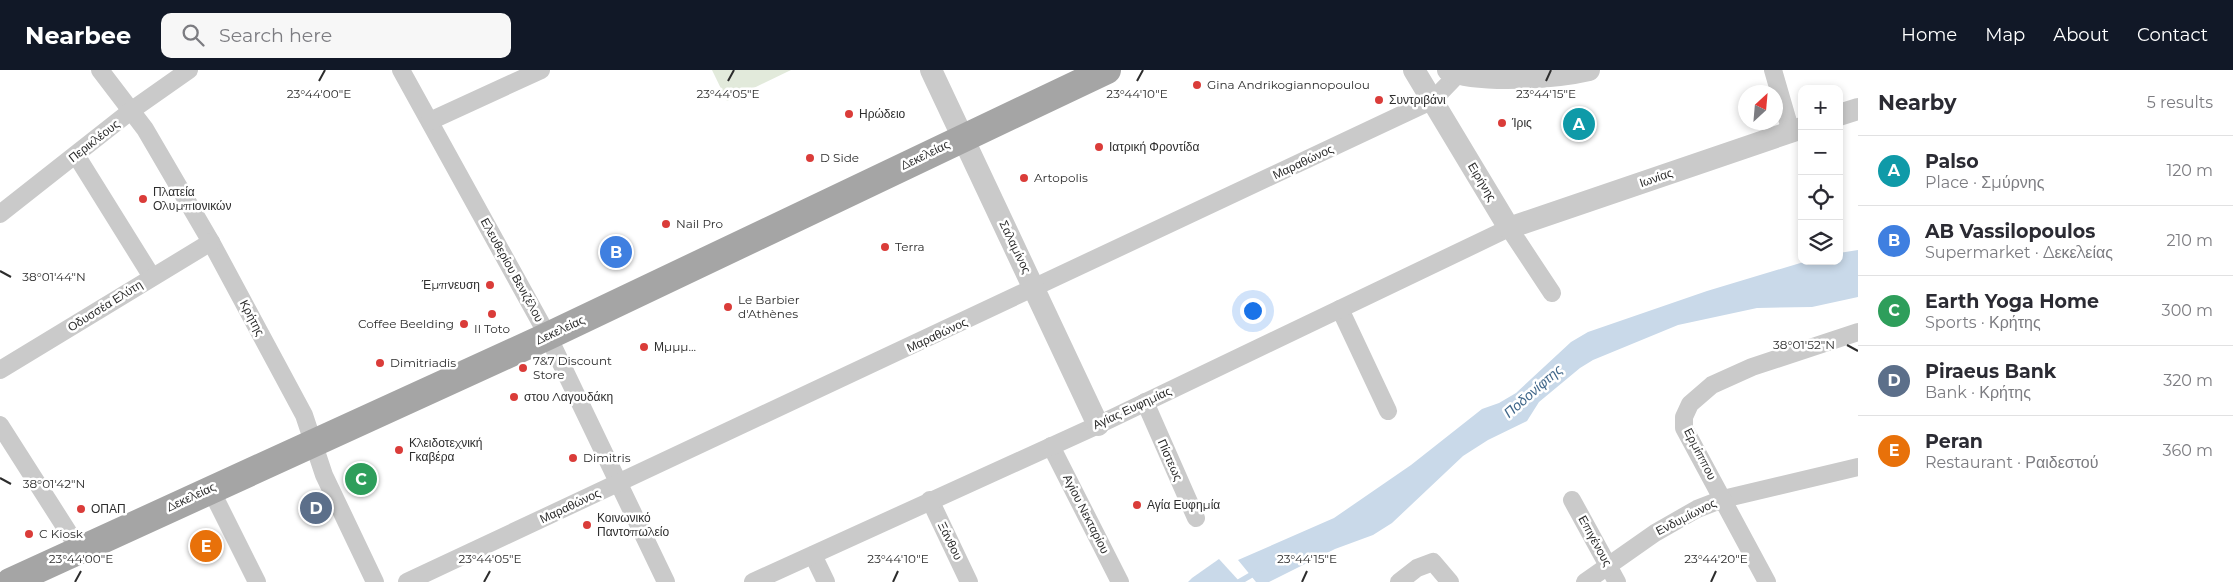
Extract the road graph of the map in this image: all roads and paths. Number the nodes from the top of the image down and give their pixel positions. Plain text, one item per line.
1 (100, 70) edge
2 (189, 70) edge
3 (401, 70) edge
4 (541, 70) edge
5 (932, 70) edge
6 (1107, 70) edge
7 (1414, 70) edge
8 (1589, 70) edge
9 (1773, 70) edge
10 (1453, 72) edge
11 (1433, 100) junction
12 (1858, 109) edge
13 (132, 110) junction
14 (1843, 114) edge
15 (430, 121) junction
16 (1797, 130) edge
17 (963, 137) junction
18 (76, 155) junction
19 (0, 214) edge
20 (1509, 228) junction
21 (211, 242) junction
22 (152, 277) junction
23 (1035, 288) junction
24 (1552, 293) dead end
25 (1340, 309) junction
26 (1858, 332) edge
27 (548, 336) junction
28 (0, 370) edge
29 (1145, 402) junction
30 (1388, 411) dead end
31 (0, 425) edge
32 (1098, 425) junction
33 (313, 442) junction
34 (1051, 446) junction
35 (1858, 467) edge
36 (618, 484) junction
37 (210, 488) junction
38 (1723, 498) junction
39 (930, 500) junction
40 (1572, 500) dead end
41 (1196, 518) dead end
42 (79, 549) junction
43 (812, 555) junction
44 (1608, 565) junction
45 (11, 582) edge
46 (257, 582) edge
47 (375, 582) edge
48 (407, 582) edge
49 (666, 582) edge
50 (752, 582) edge
51 (826, 582) edge
52 (970, 582) edge
53 (1120, 582) edge
54 (1399, 582) edge
55 (1450, 582) edge
56 (1585, 582) edge
57 (1617, 582) edge
58 (1767, 582) edge

1 - 13 street, Κρήτης
2 - 13 street, Περικλέους
3 - 15 street, Ελευθερίου Βενιζέλου
4 - 15 street
5 - 17 street, Σαλαμίνος
6 - 17 main road, Δεκελείας
7 - 11 street, Ειρήνης
8 - 10 street
9 - 16 street
10 - 11 street, Μαραθώνος
11 - 20 street, Ειρήνης
11 - 23 street, Μαραθώνος
12 - 14 street
13 - 18 street, Περικλέους
13 - 21 street, Κρήτης
15 - 27 street, Ελευθερίου Βενιζέλου
16 - 20 street, Ιωνίας
17 - 23 street, Σαλαμίνος
17 - 27 main road, Δεκελείας
18 - 19 street, Περικλέους
18 - 22 street
20 - 24 street, Ειρήνης
20 - 25 street, Αγίας Ευφημίας
21 - 22 street, Οδυσσέα Ελύτη
21 - 33 street, Κρήτης
22 - 28 street, Οδυσσέα Ελύτη
23 - 32 street, Σαλαμίνος
23 - 36 street, Μαραθώνος
25 - 29 street, Αγίας Ευφημίας
25 - 30 street
26 - 38 street, Ερμίππου
27 - 33 main road, Δεκελείας
27 - 36 street, Ελευθερίου Βενιζέλου
29 - 32 street, Αγίας Ευφημίας
29 - 41 street, Πίστεως
31 - 42 street
32 - 34 street, Αγίας Ευφημίας
33 - 37 main road, Δεκελείας
33 - 47 street, Κρήτης
34 - 39 street, Αγίας Ευφημίας
34 - 53 street, Αγίου Νεκταρίου
35 - 38 street, Ενδυμίωνος
36 - 48 street, Μαραθώνος
36 - 49 street, Ελευθερίου Βενιζέλου
37 - 42 main road, Δεκελείας
37 - 46 street
38 - 44 street, Ενδυμίωνος
38 - 58 street, Ερμίππου
39 - 43 street, Αγίας Ευφημίας
39 - 52 street, Ξάνθου
40 - 44 street, Επιγένους
42 - 45 main road, Δεκελείας
43 - 50 street, Αγίας Ευφημίας
43 - 51 street
44 - 56 street, Ενδυμίωνος
44 - 57 street, Επιγένους
54 - 55 street

